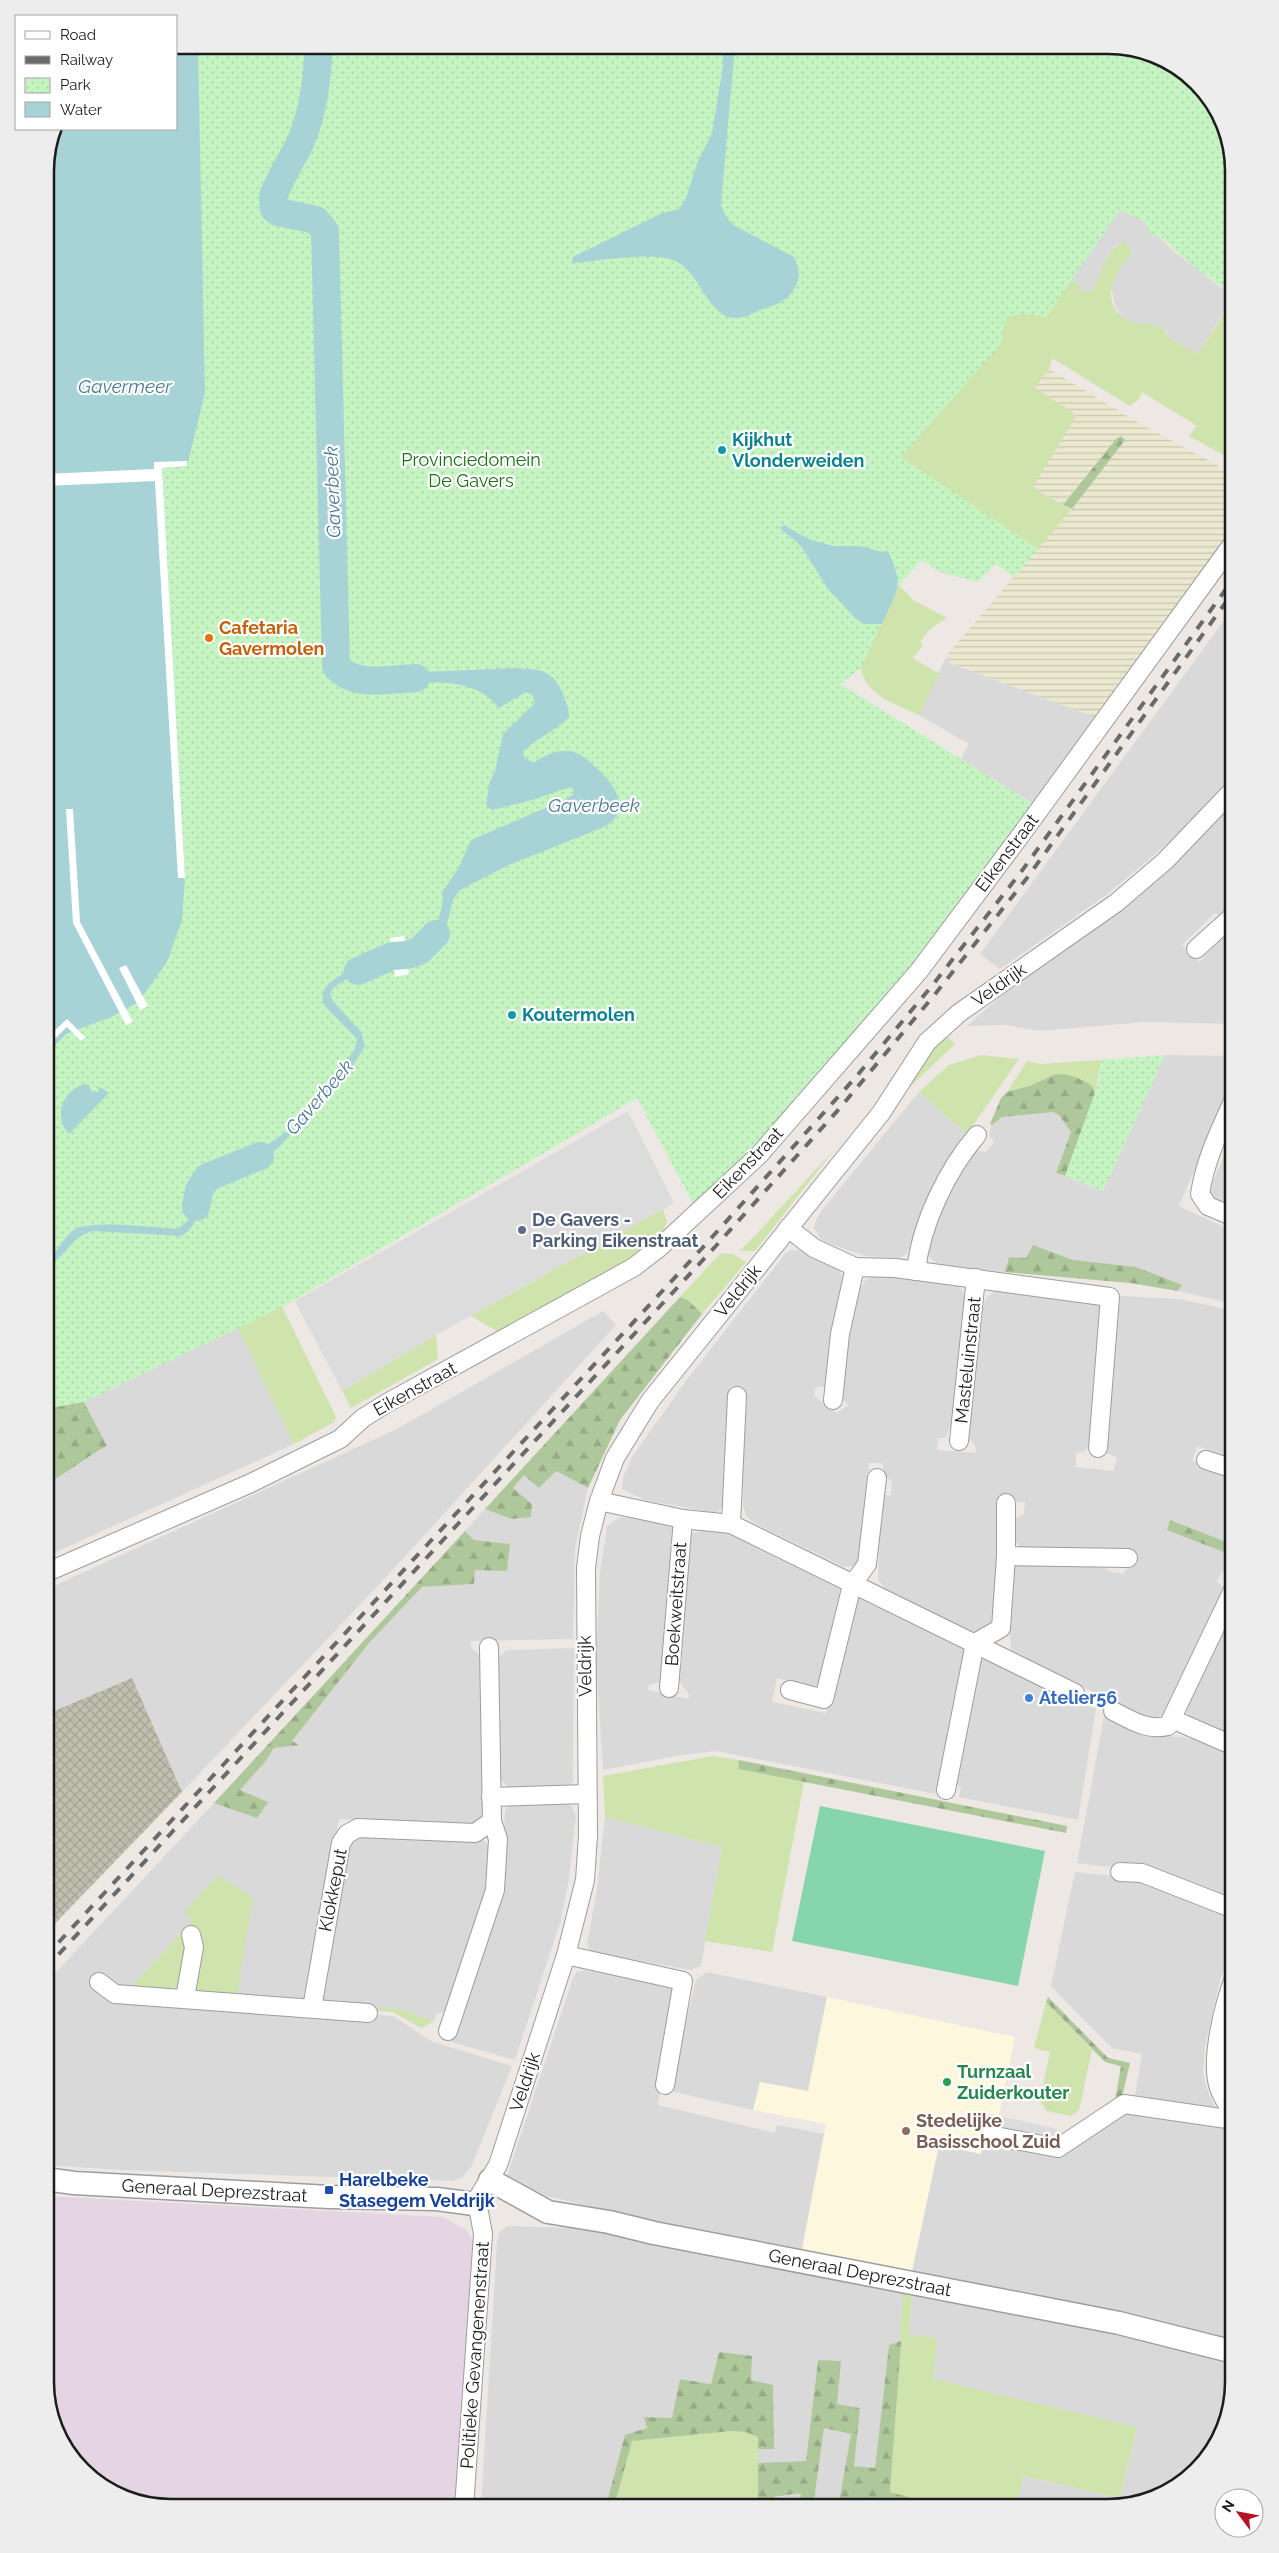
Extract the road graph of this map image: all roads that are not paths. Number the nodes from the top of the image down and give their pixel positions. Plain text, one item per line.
1 (1225, 554) edge
2 (1225, 798) edge
3 (1225, 923) edge
4 (1196, 949) dead end
5 (1225, 1132) edge
6 (977, 1135) dead end
7 (1225, 1213) edge
8 (788, 1228) junction
9 (855, 1267) junction
10 (916, 1271) junction
11 (976, 1278) junction
12 (737, 1396) dead end
13 (833, 1400) dead end
14 (959, 1441) dead end
15 (1098, 1448) dead end
16 (1206, 1460) dead end
17 (1225, 1466) edge
18 (877, 1478) dead end
19 (599, 1501) junction
20 (1006, 1503) dead end
21 (683, 1519) junction
22 (731, 1524) junction
23 (1006, 1556) junction
24 (1128, 1558) dead end
25 (54, 1569) edge
26 (852, 1585) junction
27 (1225, 1607) edge
28 (975, 1643) junction
29 (488, 1647) dead end
30 (670, 1688) dead end
31 (790, 1690) dead end
32 (1075, 1693) dead end
33 (1113, 1711) dead end
34 (1172, 1719) junction
35 (1225, 1742) edge
36 (946, 1790) dead end
37 (587, 1794) junction
38 (491, 1797) junction
39 (492, 1821) junction
40 (1120, 1872) dead end
41 (1225, 1905) edge
42 (191, 1936) dead end
43 (566, 1956) junction
44 (99, 1982) dead end
45 (185, 1998) junction
46 (312, 2008) junction
47 (368, 2013) dead end
48 (1225, 2016) edge
49 (448, 2031) dead end
50 (665, 2085) dead end
51 (1225, 2101) edge
52 (1225, 2119) edge
53 (990, 2134) dead end
54 (54, 2180) edge
55 (490, 2180) junction
56 (474, 2204) junction
57 (1225, 2350) edge
58 (465, 2499) edge

1 - 25 street, Eikenstraat
2 - 8 street, Veldrijk
3 - 4 street
5 - 7 street
6 - 10 street
8 - 9 street, Masteluinstraat
8 - 19 street, Veldrijk
9 - 10 street, Masteluinstraat
9 - 13 street
10 - 11 street, Masteluinstraat
11 - 14 street, Masteluinstraat
11 - 15 street, Masteluinstraat
12 - 22 street
16 - 17 street
18 - 26 street
19 - 21 street, Boekweitstraat
19 - 37 street, Veldrijk
20 - 23 street
21 - 22 street, Boekweitstraat
21 - 30 street, Boekweitstraat
22 - 26 street, Boekweitstraat
23 - 24 street
23 - 28 street
26 - 28 street, Boekweitstraat
26 - 31 street
27 - 34 street
28 - 32 street, Boekweitstraat
28 - 36 street
29 - 38 street
33 - 34 street
34 - 35 street
37 - 38 street
37 - 43 street, Veldrijk
38 - 39 street
39 - 46 street, Klokkeput
39 - 49 street
40 - 41 street
42 - 45 street
43 - 50 street
43 - 55 street, Veldrijk
44 - 45 street
45 - 46 street
46 - 47 street
48 - 51 street
52 - 53 street
54 - 56 street, Generaal Deprezstraat
55 - 56 street, Veldrijk
55 - 57 street, Generaal Deprezstraat
56 - 58 street, Politieke Gevangenenstraat

